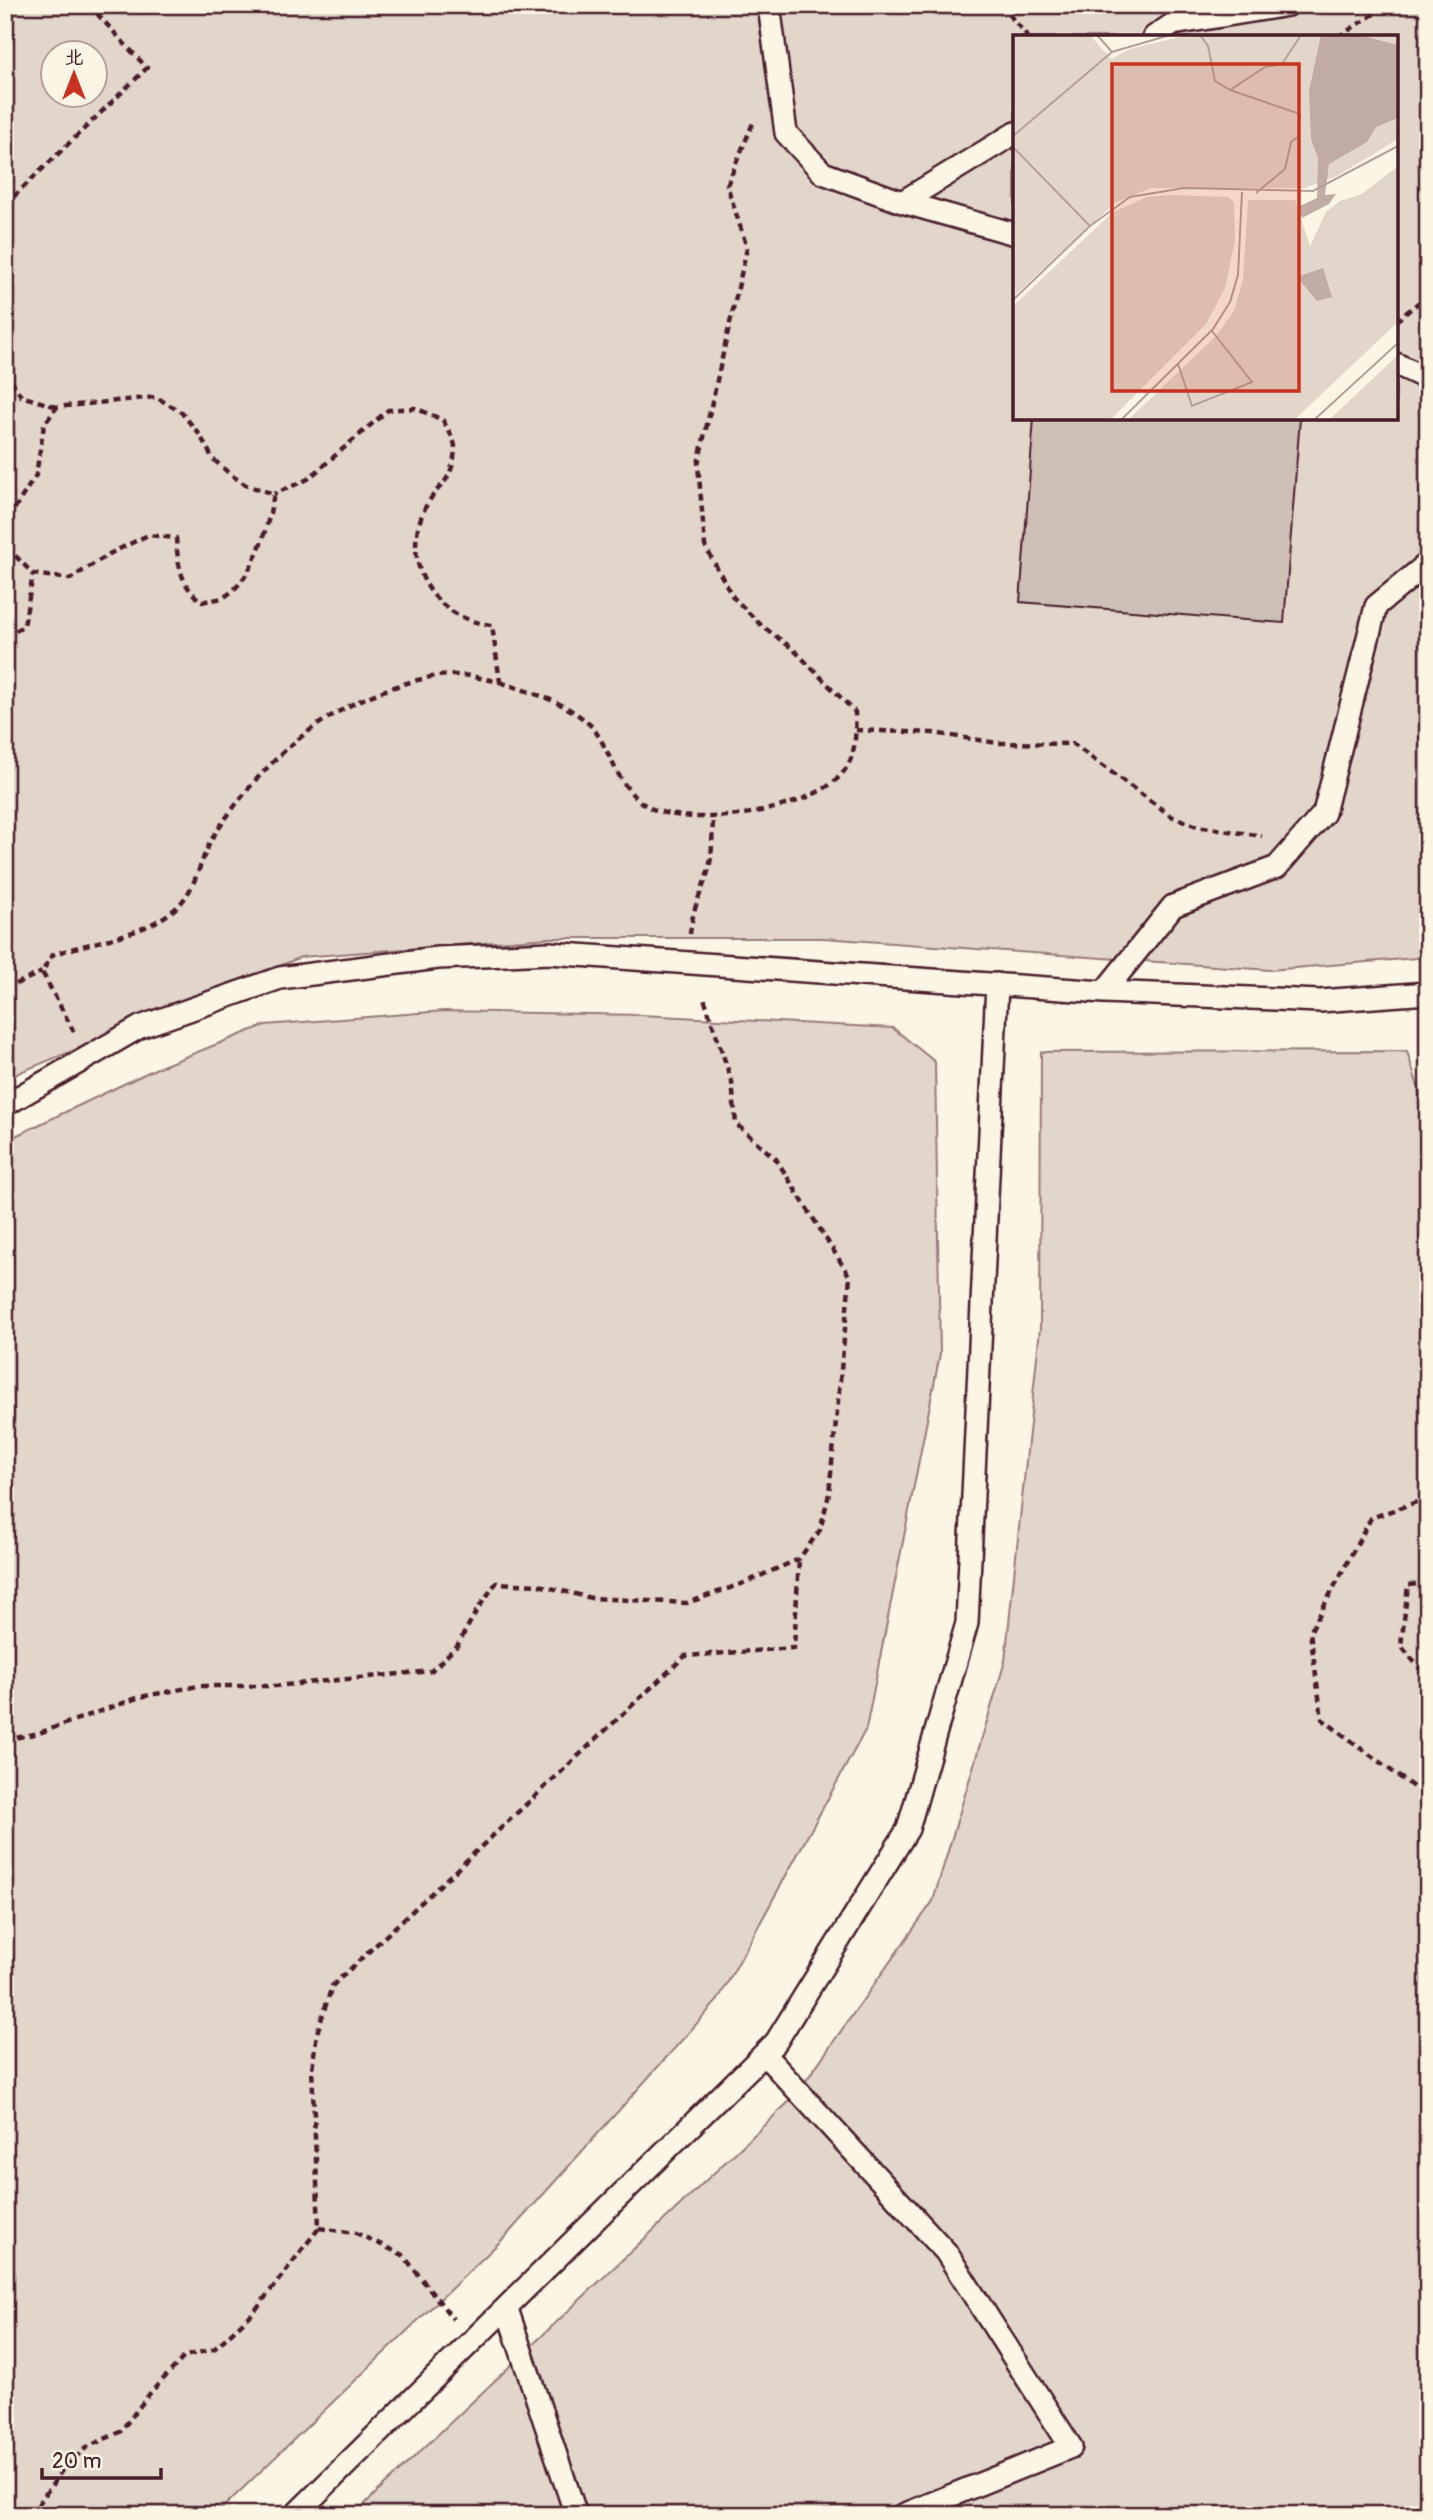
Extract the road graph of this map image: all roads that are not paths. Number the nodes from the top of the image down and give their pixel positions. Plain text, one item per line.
1 (769, 5) edge
2 (1288, 5) edge
3 (1157, 35) edge
4 (1013, 134) edge
5 (902, 202) junction
6 (1013, 233) edge
7 (1398, 365) edge
8 (1428, 379) edge
9 (1428, 563) edge
10 (997, 984) junction
11 (1104, 992) junction
12 (1428, 993) edge
13 (5, 1105) edge
14 (764, 2054) junction
15 (507, 2309) junction
16 (295, 2515) edge
17 (576, 2515) edge
18 (903, 2515) edge

1 - 5 lane
2 - 3 lane
4 - 5 lane
5 - 6 lane
7 - 8 lane
9 - 11 lane
10 - 11 lane
10 - 13 lane
10 - 14 lane
11 - 12 lane
14 - 15 lane
14 - 18 lane
15 - 16 lane
15 - 17 lane

